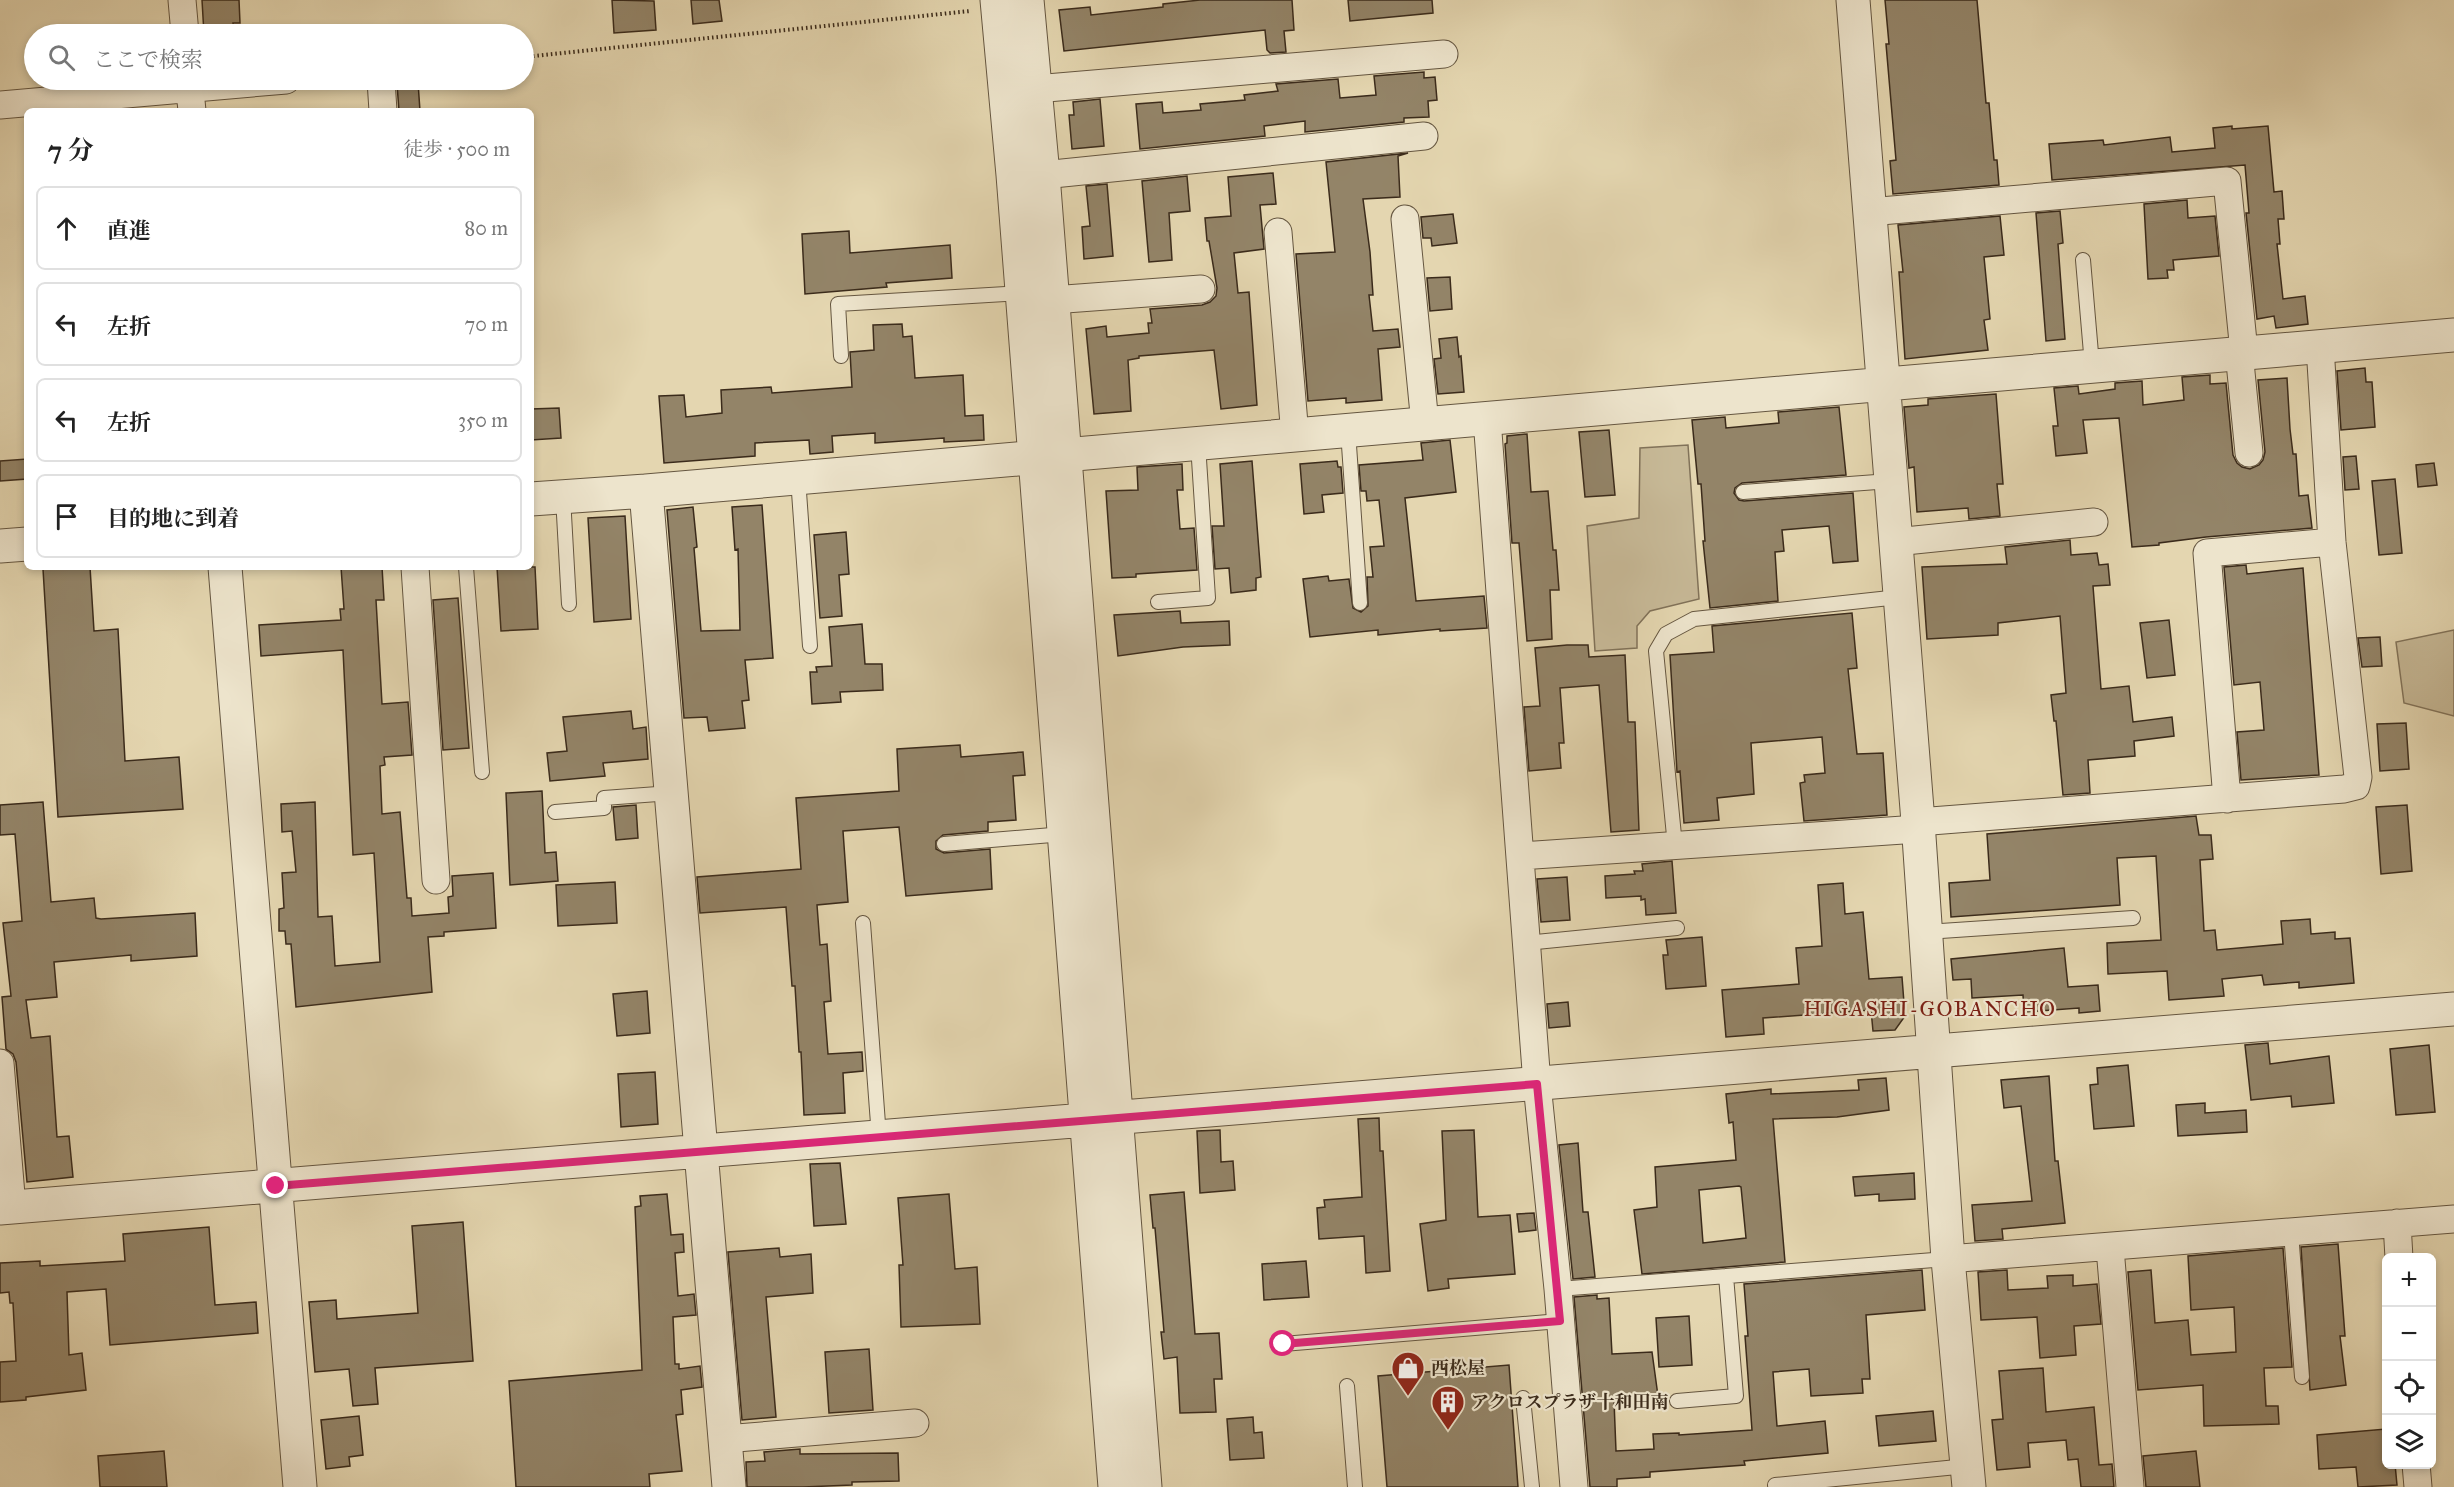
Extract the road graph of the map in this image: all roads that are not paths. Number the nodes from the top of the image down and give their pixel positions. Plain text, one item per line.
1 (182, 0) edge
2 (1853, 0) edge
3 (1007, 3) edge
4 (184, 24) edge
5 (1444, 54) dead end
6 (1035, 89) junction
7 (212, 90) edge
8 (382, 90) edge
9 (190, 93) edge
10 (0, 105) edge
11 (383, 108) edge
12 (1424, 136) dead end
13 (1043, 175) junction
14 (1869, 212) junction
15 (1405, 219) dead end
16 (1278, 232) dead end
17 (2083, 261) dead end
18 (1201, 289) dead end
19 (1021, 292) junction
20 (1052, 300) junction
21 (2454, 335) edge
22 (2320, 346) junction
23 (2242, 352) junction
24 (841, 356) dead end
25 (2092, 365) junction
26 (1882, 384) junction
27 (1487, 419) junction
28 (1425, 424) junction
29 (1348, 431) junction
30 (1294, 436) junction
31 (1198, 444) junction
32 (2249, 453) dead end
33 (1049, 456) junction
34 (798, 478) junction
35 (1890, 481) junction
36 (646, 491) junction
37 (1743, 492) dead end
38 (547, 498) edge
39 (2094, 522) dead end
40 (1895, 542) junction
41 (2332, 542) junction
42 (24, 544) edge
43 (0, 546) edge
44 (225, 570) edge
45 (415, 570) edge
46 (466, 570) edge
47 (1899, 597) junction
48 (1158, 602) dead end
49 (1360, 603) dead end
50 (569, 604) dead end
51 (810, 646) dead end
52 (482, 772) dead end
53 (670, 793) junction
54 (2227, 799) junction
55 (555, 812) dead end
56 (1918, 826) junction
57 (1064, 834) junction
58 (944, 844) dead end
59 (1675, 846) junction
60 (1520, 856) junction
61 (436, 880) dead end
62 (2133, 918) dead end
63 (863, 923) dead end
64 (1677, 928) dead end
65 (1926, 932) junction
66 (1526, 943) junction
67 (2454, 1009) edge
68 (1935, 1052) junction
69 (0, 1063) edge
70 (1537, 1084) junction
71 (1102, 1119) junction
72 (879, 1137) junction
73 (699, 1151) junction
74 (276, 1186) junction
75 (6, 1207) edge
76 (2454, 1219) edge
77 (2397, 1223) junction
78 (2291, 1232) junction
79 (2110, 1248) junction
80 (2399, 1253) edge
81 (1948, 1259) junction
82 (1726, 1276) junction
83 (1558, 1289) junction
84 (1560, 1321) junction
85 (1283, 1344) dead end
86 (2302, 1377) dead end
87 (1347, 1386) dead end
88 (1523, 1398) dead end
89 (1677, 1401) dead end
90 (915, 1423) dead end
91 (725, 1438) junction
92 (2416, 1469) edge
93 (1968, 1476) edge
94 (1775, 1485) dead end
95 (300, 1487) edge
96 (729, 1487) edge
97 (1115, 1487) edge
98 (1145, 1487) edge
99 (1355, 1487) edge
100 (1532, 1487) edge
101 (1574, 1487) edge
102 (2130, 1487) edge
103 (2418, 1487) edge

1 - 4 street
2 - 14 street
3 - 6 street
3 - 19 street
5 - 6 street
6 - 13 street
7 - 9 street
8 - 11 street
9 - 10 street
12 - 13 street
13 - 20 street
14 - 23 street
14 - 26 street
15 - 28 street
16 - 30 street
17 - 25 lane
18 - 20 street
19 - 24 lane
19 - 33 street
20 - 33 street
21 - 22 street
22 - 23 street
22 - 41 street
23 - 25 street
23 - 32 street
25 - 26 street
26 - 27 street
26 - 35 street
27 - 28 street
27 - 60 street
28 - 29 street
29 - 30 street
29 - 49 lane
30 - 31 street
31 - 33 street
31 - 48 lane
33 - 34 street
33 - 57 street
33 - 71 street
34 - 36 street
34 - 51 lane
35 - 37 lane
35 - 40 street
36 - 38 street
36 - 53 street
38 - 50 lane
39 - 40 street
40 - 47 street
41 - 54 street
41 - 54 street
42 - 43 street
44 - 74 street
45 - 61 street
46 - 52 lane
47 - 56 street
47 - 59 lane
53 - 55 lane
53 - 73 street
54 - 56 street
56 - 59 street
56 - 65 street
57 - 58 lane
57 - 71 street
59 - 60 street
60 - 66 street
62 - 65 lane
63 - 72 lane
64 - 66 lane
65 - 68 street
66 - 70 street
67 - 68 street
68 - 70 street
68 - 81 street
69 - 75 street
70 - 71 street
70 - 83 street
71 - 72 street
71 - 97 street
71 - 98 street
72 - 73 street
73 - 74 street
73 - 91 street
74 - 75 street
74 - 95 street
76 - 77 street
77 - 78 street
77 - 80 street
78 - 79 street
78 - 86 lane
79 - 81 street
79 - 102 street
81 - 82 lane
81 - 93 street
82 - 83 lane
82 - 89 lane
83 - 84 street
84 - 85 lane
84 - 101 street
87 - 99 lane
88 - 100 lane
90 - 91 street
91 - 96 street
92 - 103 street
93 - 94 lane

